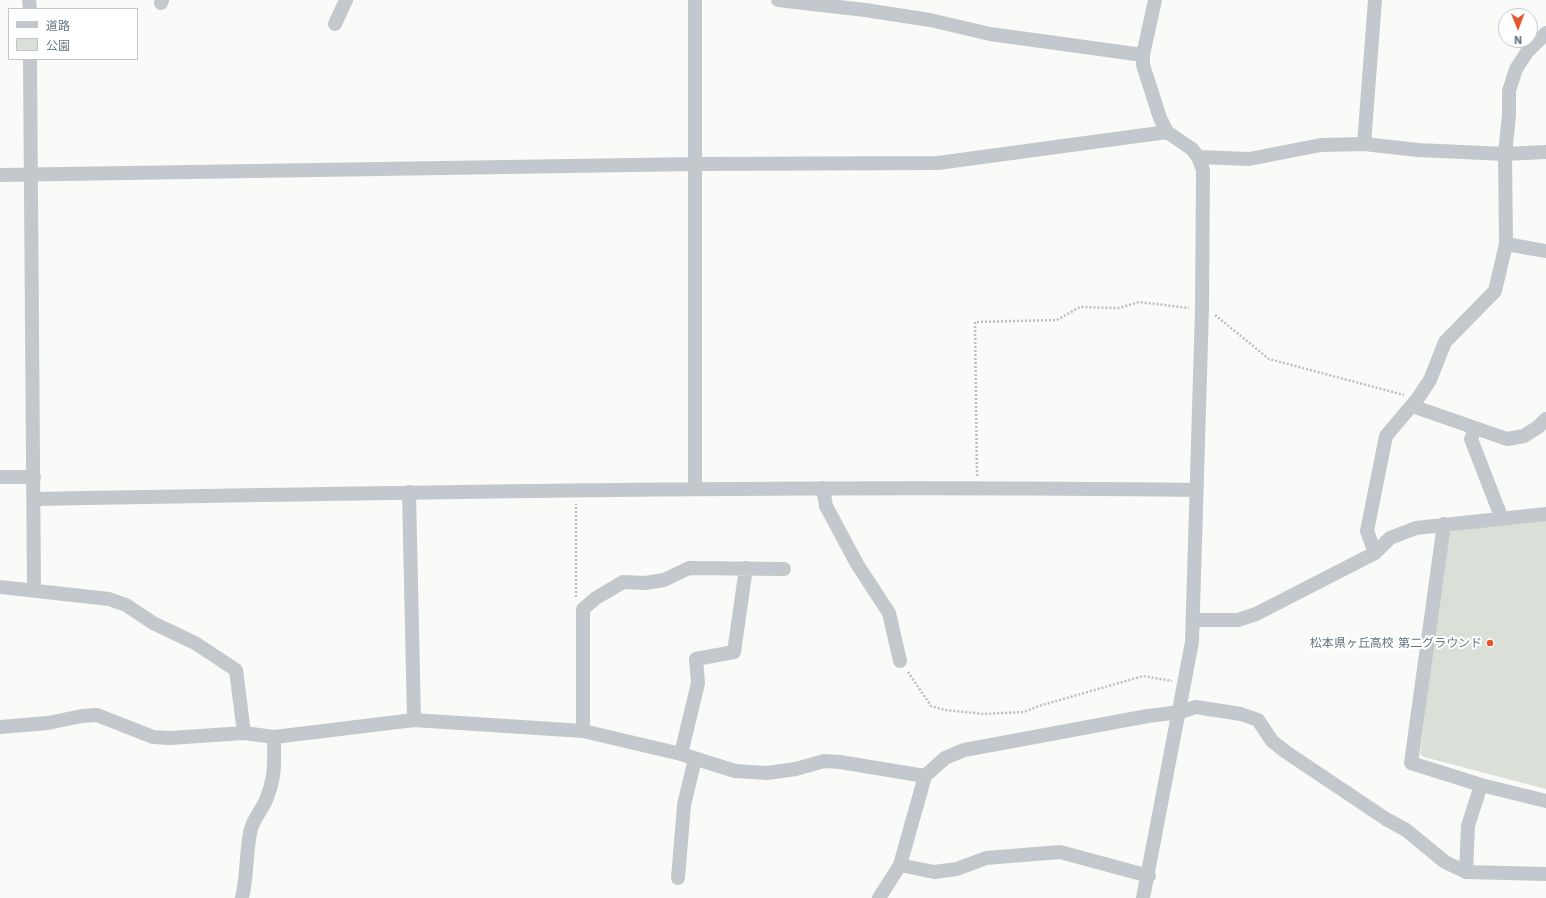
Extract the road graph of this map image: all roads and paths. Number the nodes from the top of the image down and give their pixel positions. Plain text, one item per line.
1 (346, 0) edge
2 (683, 0) edge
3 (695, 0) edge
4 (778, 0) edge
5 (1155, 0) edge
6 (1375, 0) edge
7 (335, 24) dead end
8 (1546, 33) edge
9 (1143, 55) junction
10 (30, 60) edge
11 (1167, 132) junction
12 (1364, 144) junction
13 (1546, 152) edge
14 (1505, 154) junction
15 (1198, 158) junction
16 (696, 164) junction
17 (0, 175) edge
18 (31, 175) junction
19 (1506, 244) junction
20 (1546, 251) edge
21 (1202, 309) junction
22 (1415, 402) junction
23 (1546, 419) edge
24 (1475, 429) junction
25 (0, 477) edge
26 (34, 477) junction
27 (977, 487) junction
28 (696, 488) junction
29 (823, 488) junction
30 (576, 490) junction
31 (1196, 490) junction
32 (409, 492) junction
33 (34, 499) junction
34 (1546, 514) edge
35 (1502, 519) junction
36 (1444, 524) junction
37 (1375, 553) junction
38 (746, 568) junction
39 (784, 569) dead end
40 (0, 587) edge
41 (34, 590) junction
42 (583, 609) junction
43 (1193, 620) junction
44 (900, 661) joint
45 (1185, 683) junction
46 (1180, 712) junction
47 (414, 720) junction
48 (0, 727) edge
49 (583, 731) junction
50 (244, 733) junction
51 (274, 737) junction
52 (682, 754) junction
53 (695, 759) junction
54 (925, 776) junction
55 (1482, 785) junction
56 (1546, 801) edge
57 (900, 865) junction
58 (1466, 872) junction
59 (1546, 874) edge
60 (1148, 876) junction
61 (678, 878) dead end
62 (242, 898) edge
63 (879, 898) edge
64 (1143, 898) edge

1 - 7 street
2 - 3 street
3 - 16 street
4 - 9 street
5 - 9 street
6 - 12 street
8 - 14 street
9 - 11 street
10 - 18 street
11 - 15 street
11 - 16 street
12 - 14 street
12 - 15 street
13 - 14 street
14 - 19 street
15 - 21 street
16 - 18 street
16 - 28 street
17 - 18 street
18 - 26 street
19 - 20 street
19 - 22 street
21 - 22 path
21 - 27 path
21 - 31 street
22 - 24 street
22 - 37 street
23 - 24 street
24 - 35 street
25 - 26 street
26 - 33 street
27 - 29 street
27 - 31 street
28 - 29 street
28 - 30 street
29 - 44 street
30 - 32 street
30 - 42 path
31 - 43 street
32 - 33 street
32 - 47 street
33 - 41 street
34 - 35 street
35 - 36 street
36 - 37 street
36 - 55 street
37 - 43 street
38 - 39 street
38 - 42 street
38 - 52 street
40 - 41 street
41 - 50 street
42 - 49 street
43 - 45 street
44 - 45 path
45 - 46 street
46 - 54 street
46 - 58 street
46 - 60 street
47 - 49 street
47 - 51 street
48 - 50 street
49 - 52 street
50 - 51 street
51 - 62 street
52 - 53 street
53 - 54 street
53 - 61 street
54 - 57 street
55 - 56 street
55 - 58 street
57 - 60 street
57 - 63 street
58 - 59 street
60 - 64 street

